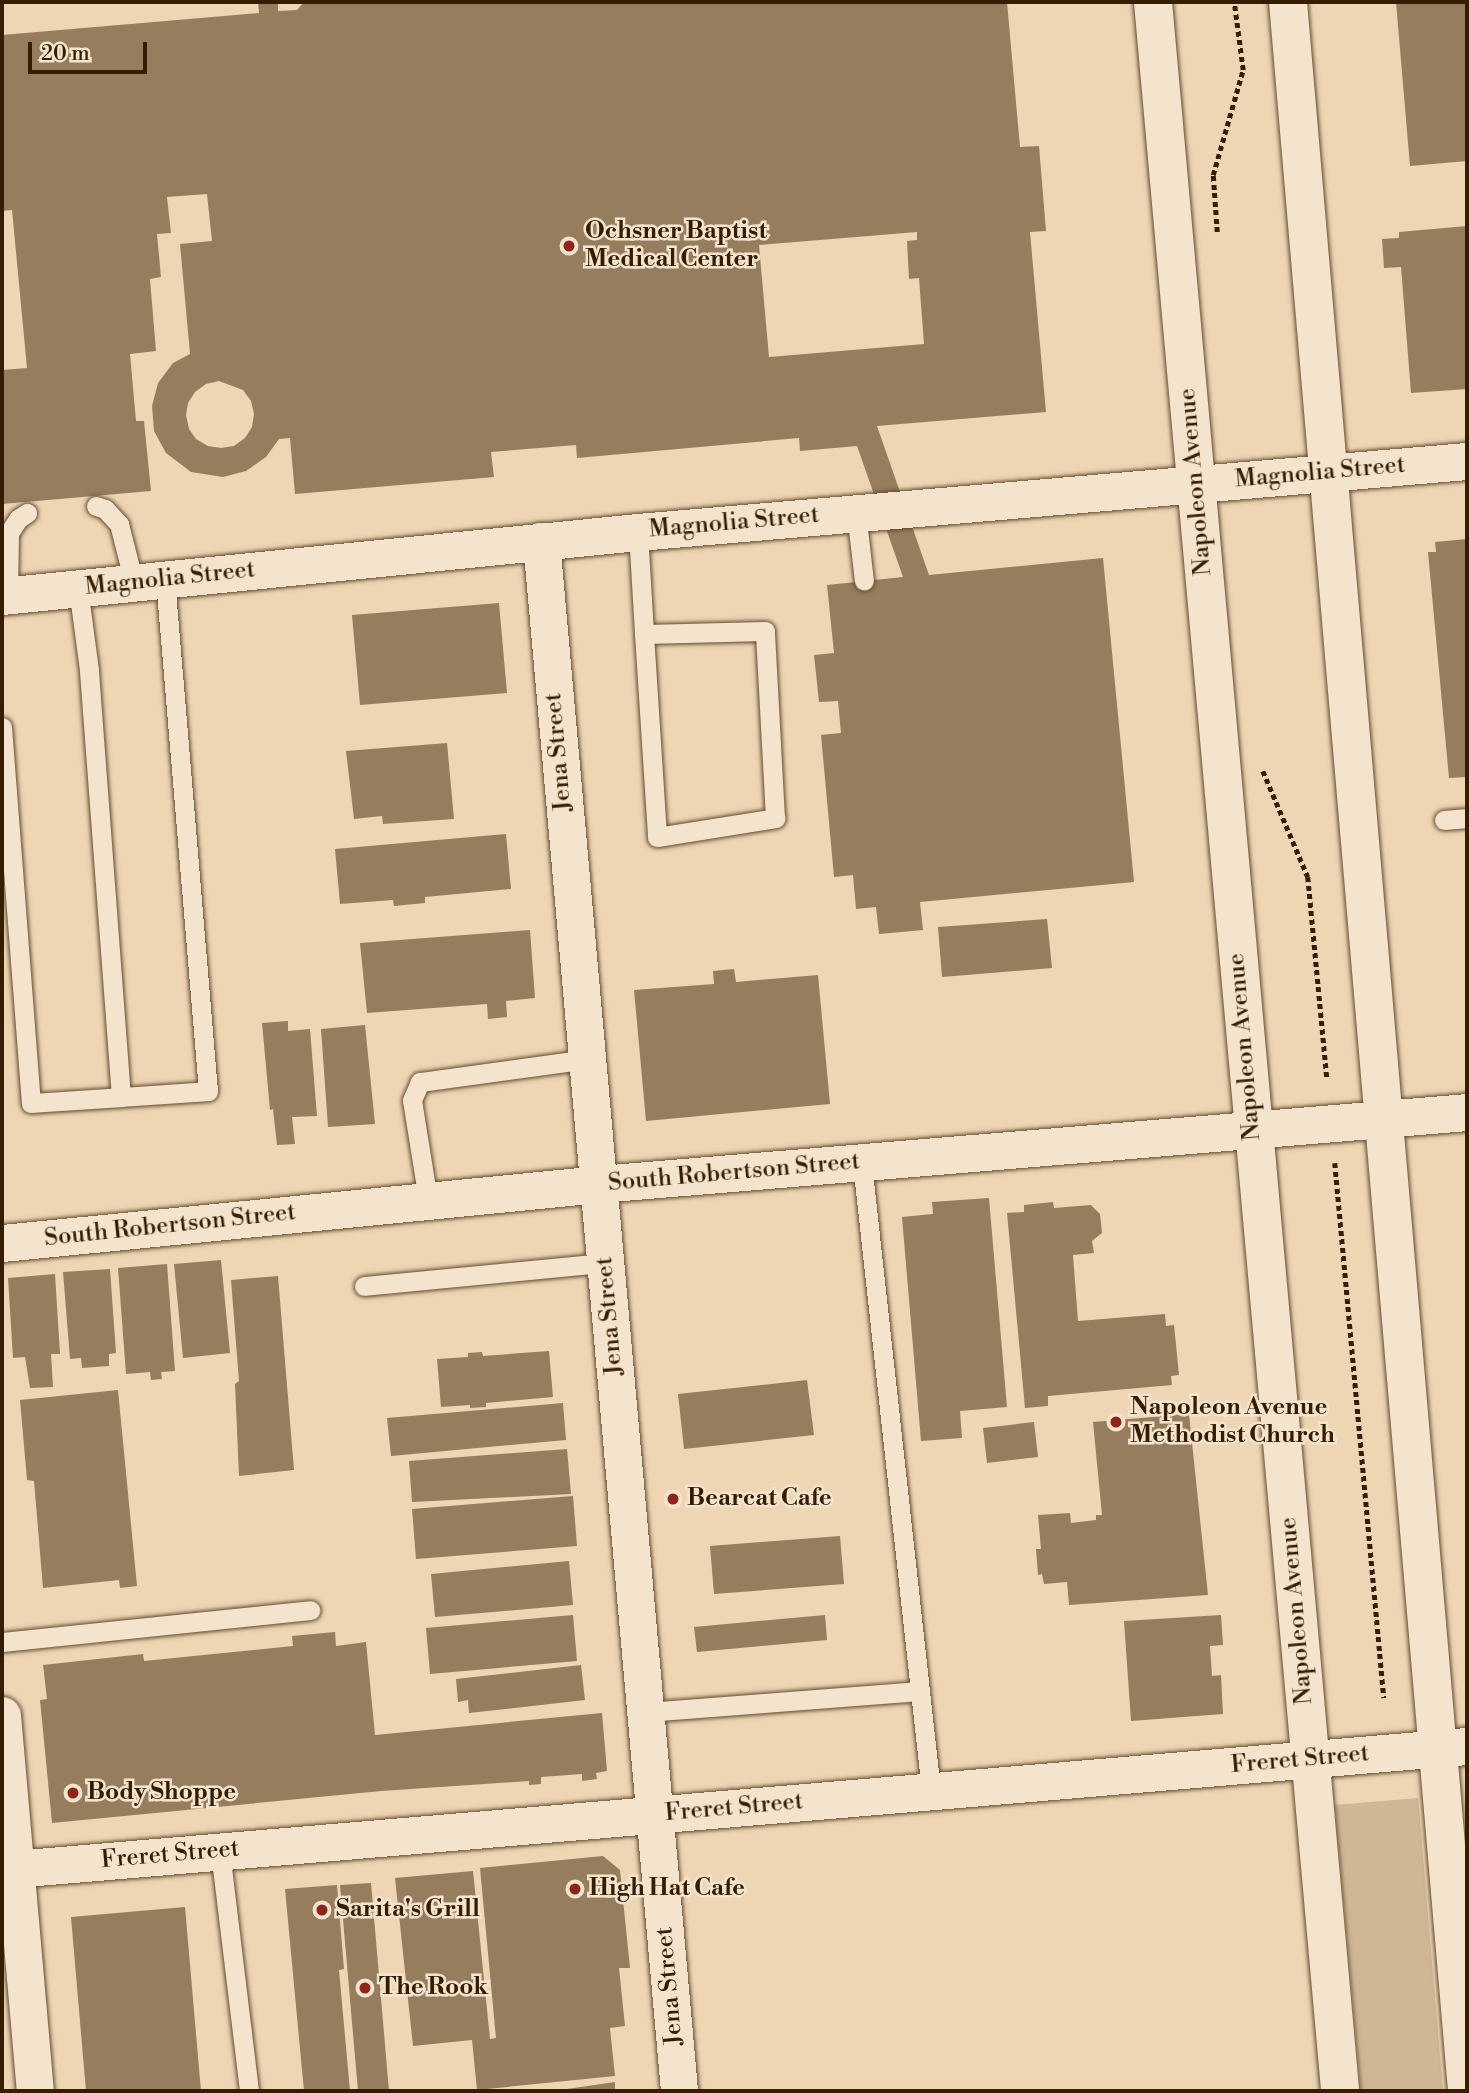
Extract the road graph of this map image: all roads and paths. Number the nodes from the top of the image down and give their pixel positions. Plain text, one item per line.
1 (1153, 2) edge
2 (1234, 2) edge
3 (1288, 2) edge
4 (1217, 245) dead end
5 (1467, 461) edge
6 (1328, 472) junction
7 (1196, 483) junction
8 (96, 506) dead end
9 (856, 512) junction
10 (27, 513) dead end
11 (638, 532) junction
12 (541, 541) junction
13 (150, 581) junction
14 (864, 581) dead end
15 (78, 588) junction
16 (5, 596) edge
17 (644, 634) junction
18 (2, 727) edge
19 (1262, 766) dead end
20 (1467, 818) edge
21 (1444, 821) dead end
22 (587, 1059) junction
23 (1327, 1079) dead end
24 (121, 1097) junction
25 (1467, 1112) edge
26 (1384, 1119) junction
27 (1253, 1131) junction
28 (1334, 1154) dead end
29 (862, 1163) junction
30 (598, 1184) junction
31 (428, 1200) junction
32 (2, 1243) edge
33 (606, 1263) junction
34 (364, 1286) dead end
35 (310, 1610) dead end
36 (2, 1642) edge
37 (920, 1691) junction
38 (1384, 1698) dead end
39 (646, 1712) junction
40 (2, 1714) edge
41 (1452, 1747) edge
42 (1310, 1760) junction
43 (931, 1791) junction
44 (654, 1814) junction
45 (220, 1851) junction
46 (8, 1869) edge
47 (13, 1981) edge
48 (35, 2091) edge
49 (248, 2091) edge
50 (679, 2091) edge
51 (1340, 2091) edge
52 (1467, 2091) edge

1 - 7 main road, Napoleon Avenue
2 - 4 path
3 - 6 main road
5 - 6 street, Magnolia Street
6 - 7 street, Magnolia Street
6 - 26 main road
7 - 9 street, Magnolia Street
7 - 27 main road, Napoleon Avenue
8 - 13 lane
9 - 11 street, Magnolia Street
9 - 14 lane
10 - 16 lane
11 - 12 street, Magnolia Street
11 - 17 lane
12 - 13 street, Magnolia Street
12 - 22 street, Jena Street
13 - 15 street, Magnolia Street
13 - 24 lane
15 - 16 street, Magnolia Street
15 - 24 lane
17 - 17 lane
18 - 24 lane
19 - 23 path
20 - 21 lane
22 - 30 street, Jena Street
22 - 31 lane
25 - 26 street, South Robertson Street
26 - 27 street, South Robertson Street
26 - 41 main road
27 - 29 street, South Robertson Street
27 - 42 main road, Napoleon Avenue
28 - 38 path
29 - 30 street, South Robertson Street
29 - 37 lane
30 - 31 street, South Robertson Street
30 - 33 street, Jena Street
31 - 32 street, South Robertson Street
33 - 34 lane
33 - 39 street, Jena Street
35 - 36 lane
37 - 39 lane
37 - 43 lane
39 - 44 street, Jena Street
40 - 46 street
41 - 42 street, Freret Street
41 - 52 main road
42 - 43 street, Freret Street
42 - 51 main road, Napoleon Avenue
43 - 44 street, Freret Street
44 - 45 street, Freret Street
44 - 50 street, Jena Street
45 - 46 street, Freret Street
45 - 49 lane
46 - 47 street
47 - 48 street

